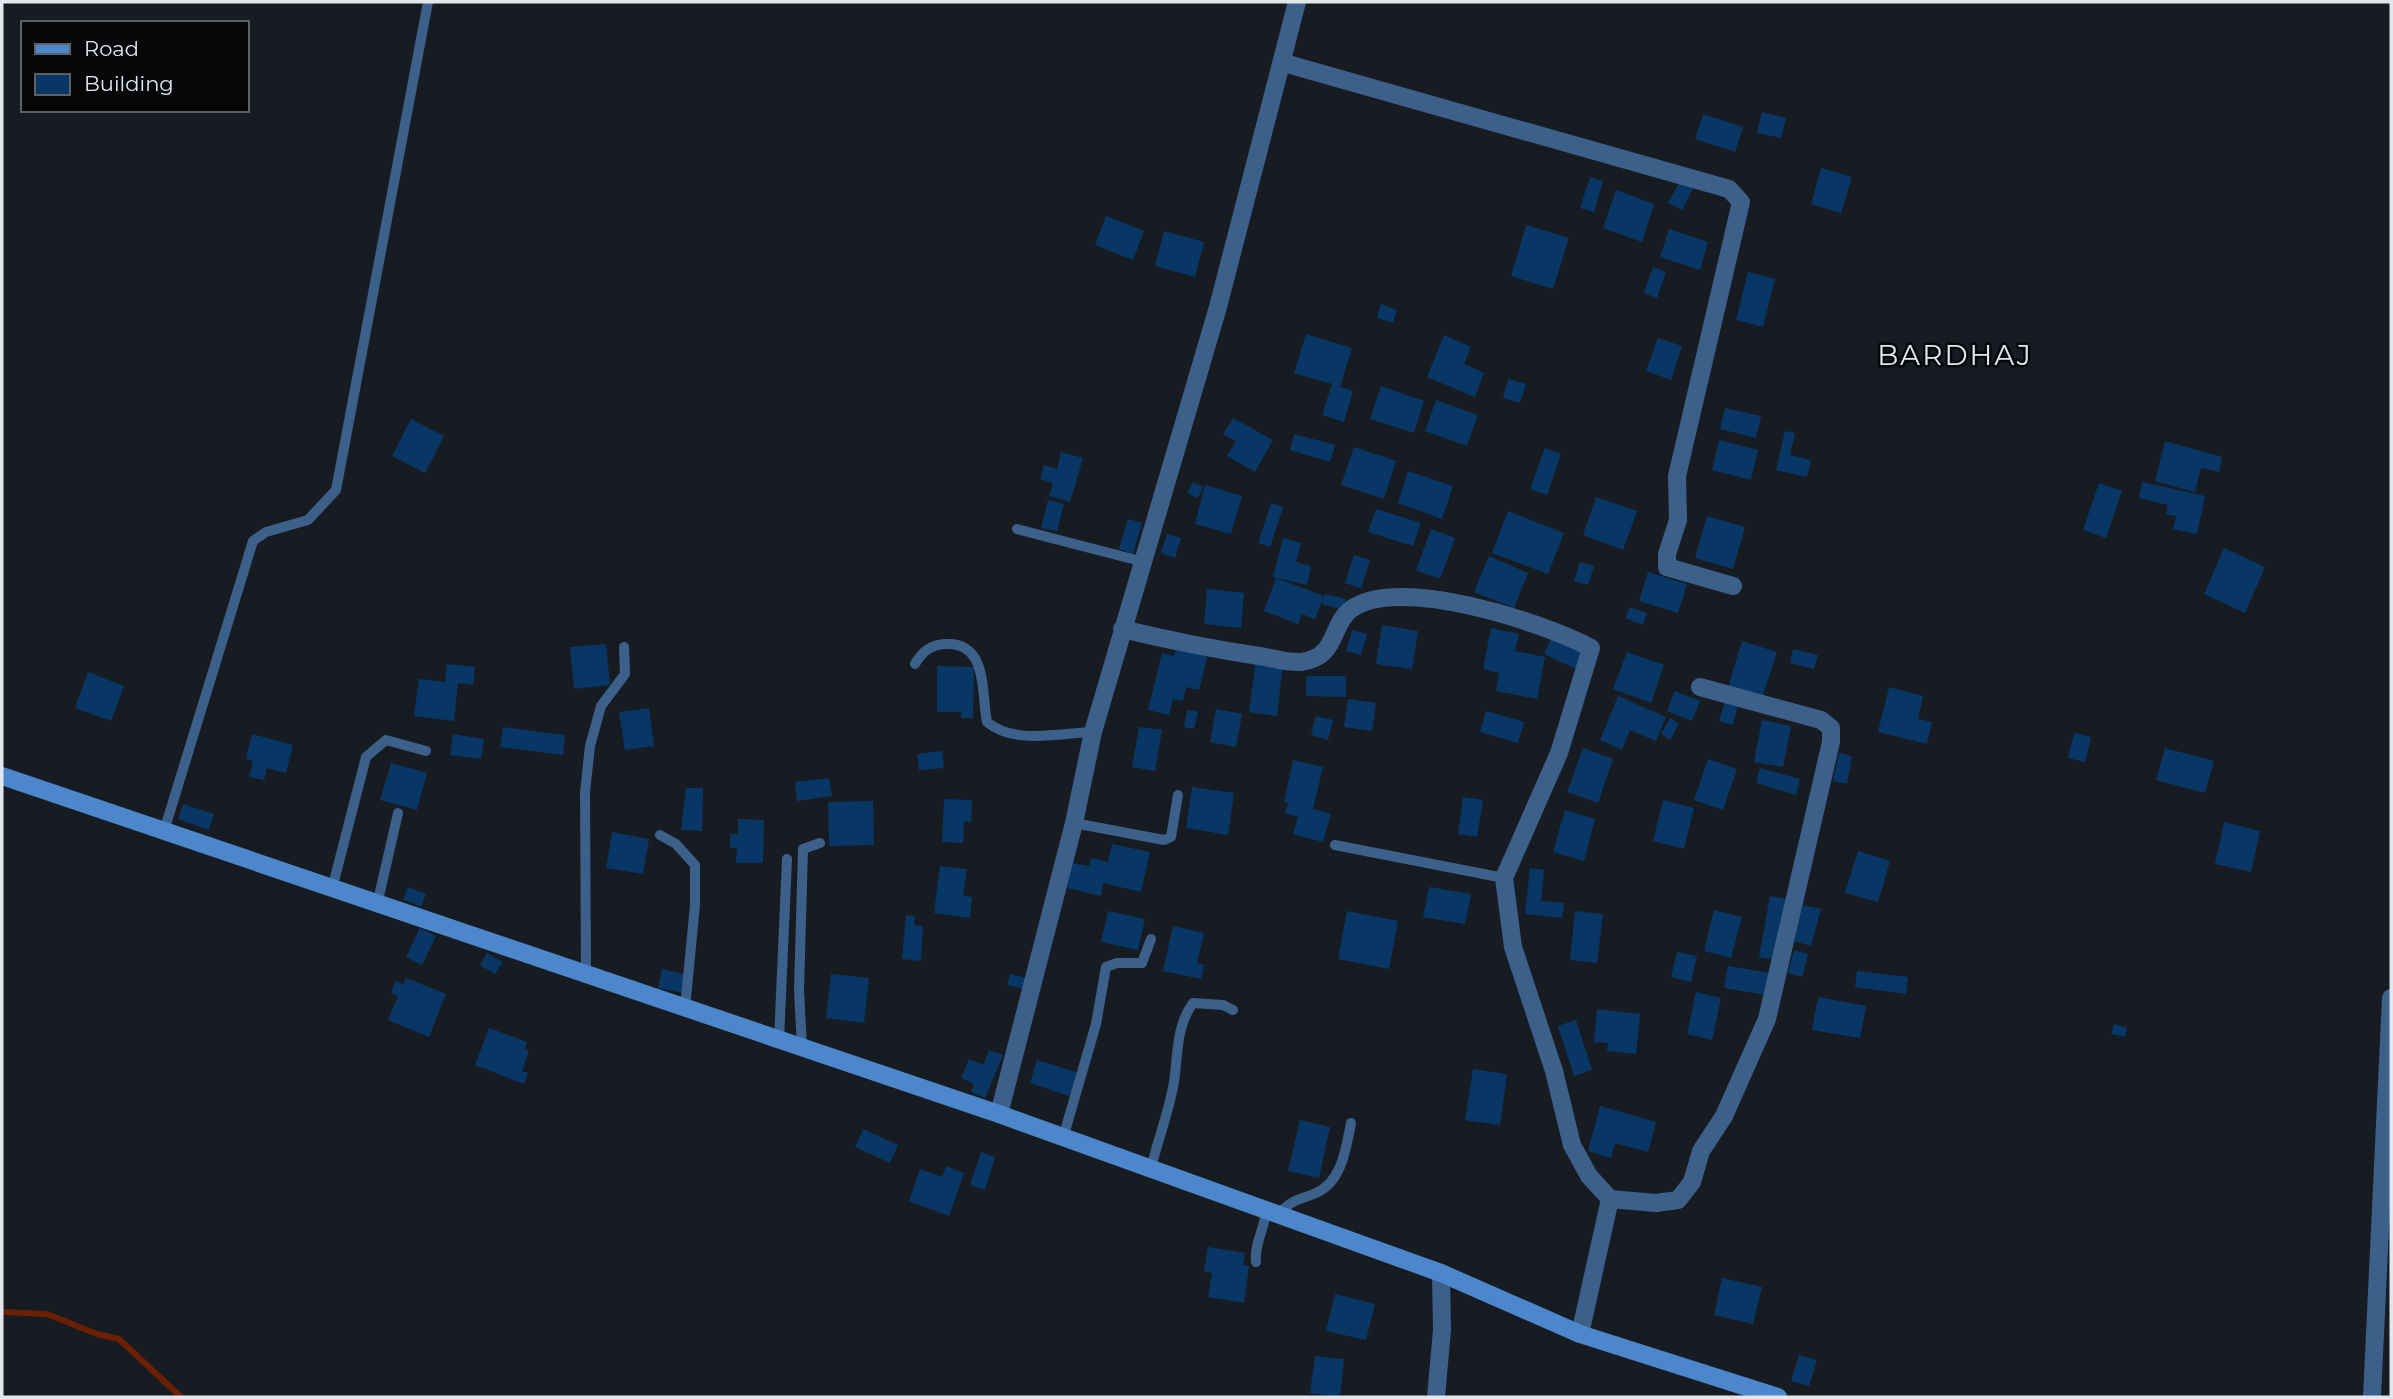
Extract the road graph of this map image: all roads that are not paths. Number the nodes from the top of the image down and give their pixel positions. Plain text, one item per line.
1 (428, 2) edge
2 (1297, 2) edge
3 (1284, 63) junction
4 (1017, 529) dead end
5 (1144, 562) junction
6 (1733, 586) dead end
7 (1122, 629) junction
8 (624, 646) dead end
9 (915, 664) dead end
10 (1700, 687) dead end
11 (1093, 732) junction
12 (426, 751) dead end
13 (2, 776) edge
14 (1178, 795) dead end
15 (398, 813) dead end
16 (1074, 823) junction
17 (164, 831) junction
18 (660, 835) dead end
19 (820, 843) dead end
20 (1335, 845) dead end
21 (787, 859) dead end
22 (1504, 878) junction
23 (332, 889) junction
24 (377, 905) junction
25 (1151, 939) dead end
26 (586, 975) junction
27 (2391, 998) edge
28 (685, 1008) junction
29 (1233, 1010) dead end
30 (779, 1040) junction
31 (802, 1047) junction
32 (999, 1114) junction
33 (1351, 1122) dead end
34 (1063, 1139) junction
35 (1151, 1168) junction
36 (2388, 1175) edge
37 (1611, 1199) junction
38 (1272, 1212) junction
39 (2386, 1259) edge
40 (1256, 1262) dead end
41 (1441, 1273) junction
42 (1580, 1334) junction
43 (1436, 1397) edge
44 (1778, 1397) edge
45 (2372, 1397) edge

1 - 17 lane
2 - 3 street
3 - 5 street
3 - 6 street
4 - 5 lane
5 - 7 street
7 - 11 street
7 - 22 street
8 - 26 lane
9 - 11 lane
10 - 37 street
11 - 16 street
12 - 23 lane
13 - 17 street
14 - 16 lane
15 - 24 lane
16 - 32 street
17 - 23 street
18 - 28 lane
19 - 31 lane
20 - 22 lane
21 - 30 lane
22 - 37 street
23 - 24 street
24 - 26 street
25 - 34 lane
26 - 28 street
27 - 36 street
28 - 30 street
29 - 35 lane
30 - 31 street
31 - 32 street
32 - 34 street
33 - 38 lane
34 - 35 street
35 - 38 street
36 - 39 street
37 - 42 street
38 - 40 lane
38 - 41 street
39 - 45 street
41 - 42 street
41 - 43 street
42 - 44 street

